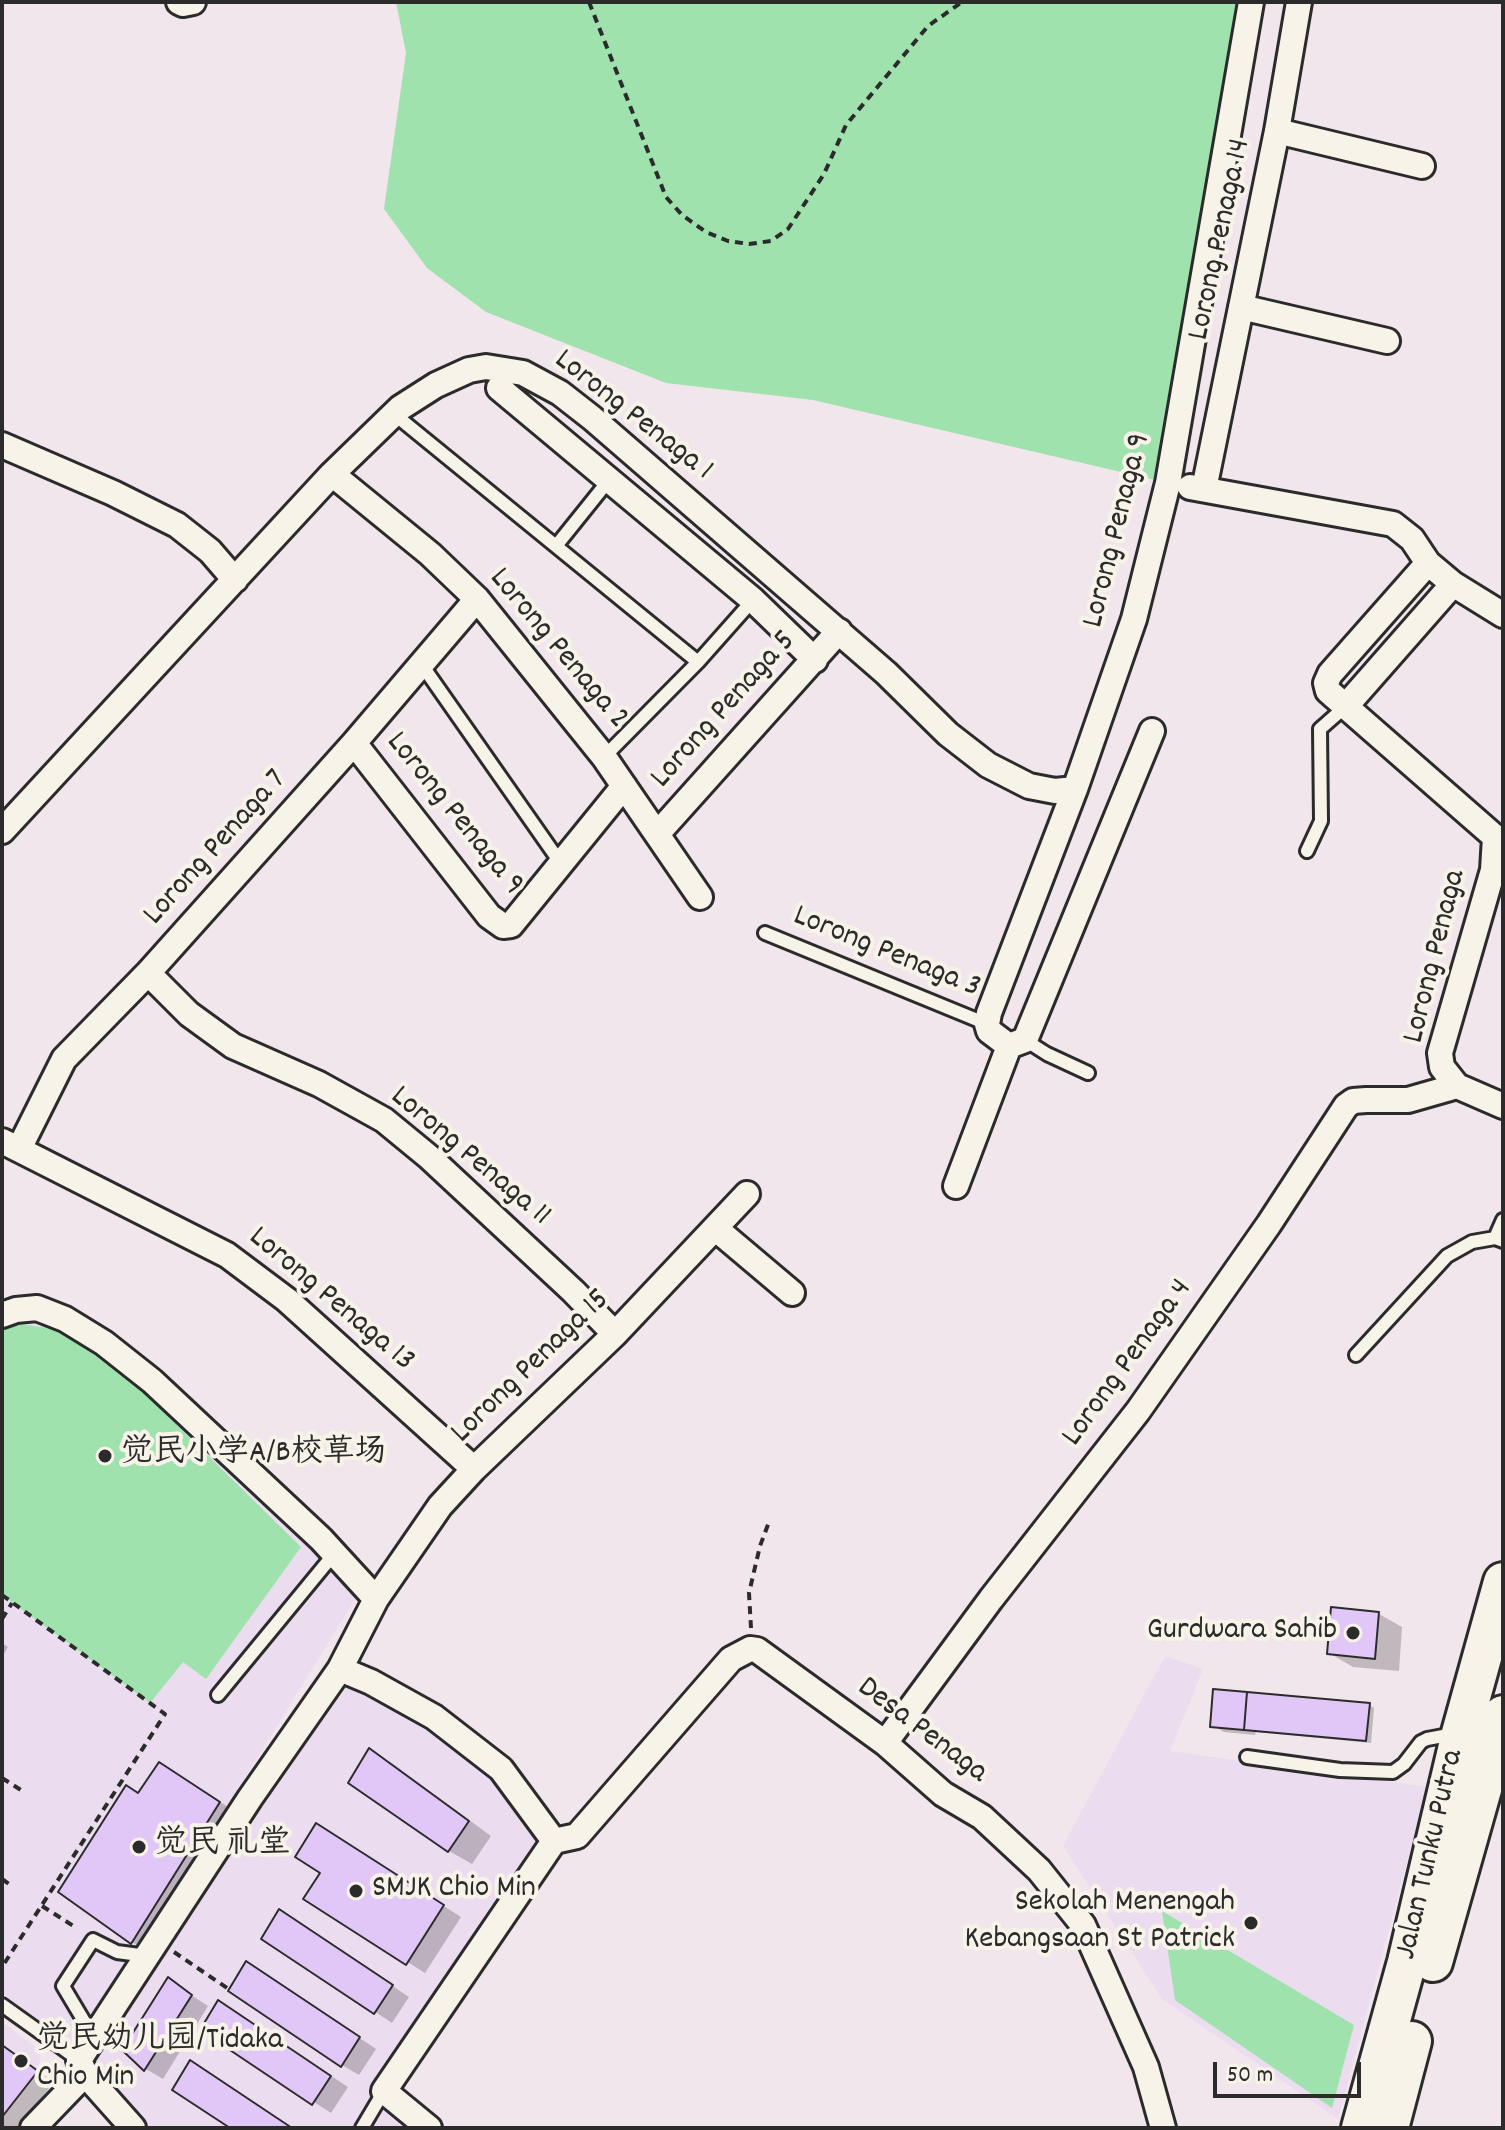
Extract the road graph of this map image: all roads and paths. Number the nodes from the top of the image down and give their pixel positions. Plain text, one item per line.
1 (589, 2) edge
2 (962, 2) edge
3 (1251, 2) edge
4 (1299, 2) edge
5 (1277, 131) junction
6 (1422, 166) dead end
7 (1241, 307) junction
8 (1387, 341) dead end
9 (499, 388) dead end
10 (394, 414) junction
11 (2, 445) edge
12 (332, 474) junction
13 (609, 480) junction
14 (1168, 483) junction
15 (1204, 489) junction
16 (556, 546) junction
17 (1428, 563) junction
18 (235, 580) junction
19 (1453, 584) junction
20 (477, 599) junction
21 (753, 600) junction
22 (1503, 615) edge
23 (839, 631) junction
24 (815, 660) junction
25 (698, 662) junction
26 (422, 665) junction
27 (1345, 707) junction
28 (1152, 731) dead end
29 (354, 743) junction
30 (604, 757) junction
31 (624, 786) junction
32 (1075, 789) junction
33 (2, 831) edge
34 (1499, 832) edge
35 (658, 833) junction
36 (1307, 851) dead end
37 (562, 865) junction
38 (700, 897) dead end
39 (765, 933) dead end
40 (148, 973) junction
41 (987, 1024) junction
42 (1017, 1043) junction
43 (1088, 1073) dead end
44 (1457, 1086) junction
45 (1503, 1106) edge
46 (11, 1145) edge
47 (956, 1186) dead end
48 (747, 1194) dead end
49 (1503, 1220) edge
50 (715, 1228) junction
51 (1499, 1240) edge
52 (792, 1293) dead end
53 (2, 1315) edge
54 (615, 1334) junction
55 (1356, 1355) dead end
56 (474, 1469) junction
57 (769, 1522) dead end
58 (334, 1554) junction
59 (1503, 1582) edge
60 (2, 1595) edge
61 (376, 1599) junction
62 (12, 1603) junction
63 (2, 1619) edge
64 (1496, 1640) edge
65 (757, 1650) junction
66 (340, 1669) junction
67 (218, 1695) dead end
68 (1503, 1715) edge
69 (1461, 1733) junction
70 (885, 1743) junction
71 (1247, 1757) dead end
72 (2, 1778) edge
73 (24, 1792) dead end
74 (554, 1841) junction
75 (2, 1879) edge
76 (9, 1884) dead end
77 (42, 1906) junction
78 (75, 1927) dead end
79 (159, 1953) junction
80 (2, 1967) edge
81 (227, 1988) dead end
82 (2, 2005) edge
83 (94, 2038) junction
84 (82, 2067) junction
85 (384, 2091) junction
86 (33, 2128) edge
87 (133, 2128) edge
88 (362, 2128) edge
89 (429, 2128) edge
90 (1163, 2128) edge
91 (1361, 2128) edge
92 (1389, 2128) edge

1 - 2 path
3 - 14 street, Lorong Penaga 9
4 - 5 street, Lorong Penaga 14
5 - 6 street
5 - 7 street, Lorong Penaga 14
7 - 8 street
7 - 15 street, Lorong Penaga 14
9 - 13 street
10 - 12 street, Lorong Penaga 1
10 - 16 lane
10 - 23 street, Lorong Penaga 1
11 - 18 street
12 - 18 street, Lorong Penaga 1
12 - 20 street, Lorong Penaga 2
13 - 16 lane
13 - 21 street
14 - 15 street
14 - 32 street, Lorong Penaga 9
15 - 17 street
16 - 25 lane
17 - 19 street
17 - 27 street
18 - 33 street, Lorong Penaga 1
19 - 22 street
19 - 27 street
20 - 26 street, Lorong Penaga 7
20 - 30 street, Lorong Penaga 2
21 - 24 street
21 - 25 lane
23 - 24 street, Lorong Penaga 5
23 - 32 street, Lorong Penaga 1
24 - 35 street, Lorong Penaga 5
25 - 30 lane
26 - 29 street, Lorong Penaga 7
26 - 37 lane
27 - 34 street
27 - 36 lane
28 - 42 street
29 - 37 street, Lorong Penaga 9
29 - 40 street, Lorong Penaga 7
30 - 31 street, Lorong Penaga 2
31 - 35 street, Lorong Penaga 2
31 - 37 street
32 - 41 street, Lorong Penaga 9
34 - 44 street, Lorong Penaga
35 - 38 street, Lorong Penaga 2
39 - 41 lane, Lorong Penaga 3
40 - 46 street, Lorong Penaga 7
40 - 54 street, Lorong Penaga 11
41 - 42 street
42 - 43 lane
42 - 47 street
44 - 45 street, Lorong Penaga
44 - 70 street, Lorong Penaga 4
46 - 56 street, Lorong Penaga 13
48 - 50 street, Lorong Penaga 15
49 - 51 lane
50 - 52 street
50 - 54 street, Lorong Penaga 15
51 - 55 lane
53 - 58 street
54 - 56 street, Lorong Penaga 15
56 - 61 street, Lorong Penaga 15
57 - 65 path
58 - 61 street
58 - 67 lane
59 - 64 main road, Jalan Tunku Putra
60 - 62 path
61 - 66 street, Lorong Penaga 15
62 - 63 path
62 - 77 path
64 - 69 main road, Jalan Tunku Putra
65 - 70 street, Desa Penaga
65 - 74 street
66 - 74 street
66 - 79 street, Lorong Penaga 15
68 - 92 main road, Jalan Tunku Putra
69 - 71 lane
69 - 91 main road, Jalan Tunku Putra
70 - 90 street, Desa Penaga
72 - 73 path
74 - 85 street
75 - 76 path
77 - 78 path
77 - 80 path
79 - 81 path
79 - 83 street, Lorong Penaga 15
79 - 83 lane
82 - 84 lane
83 - 84 street, Lorong Penaga 15
84 - 86 street, Lorong Penaga 15
84 - 87 street
85 - 88 lane
85 - 89 street

